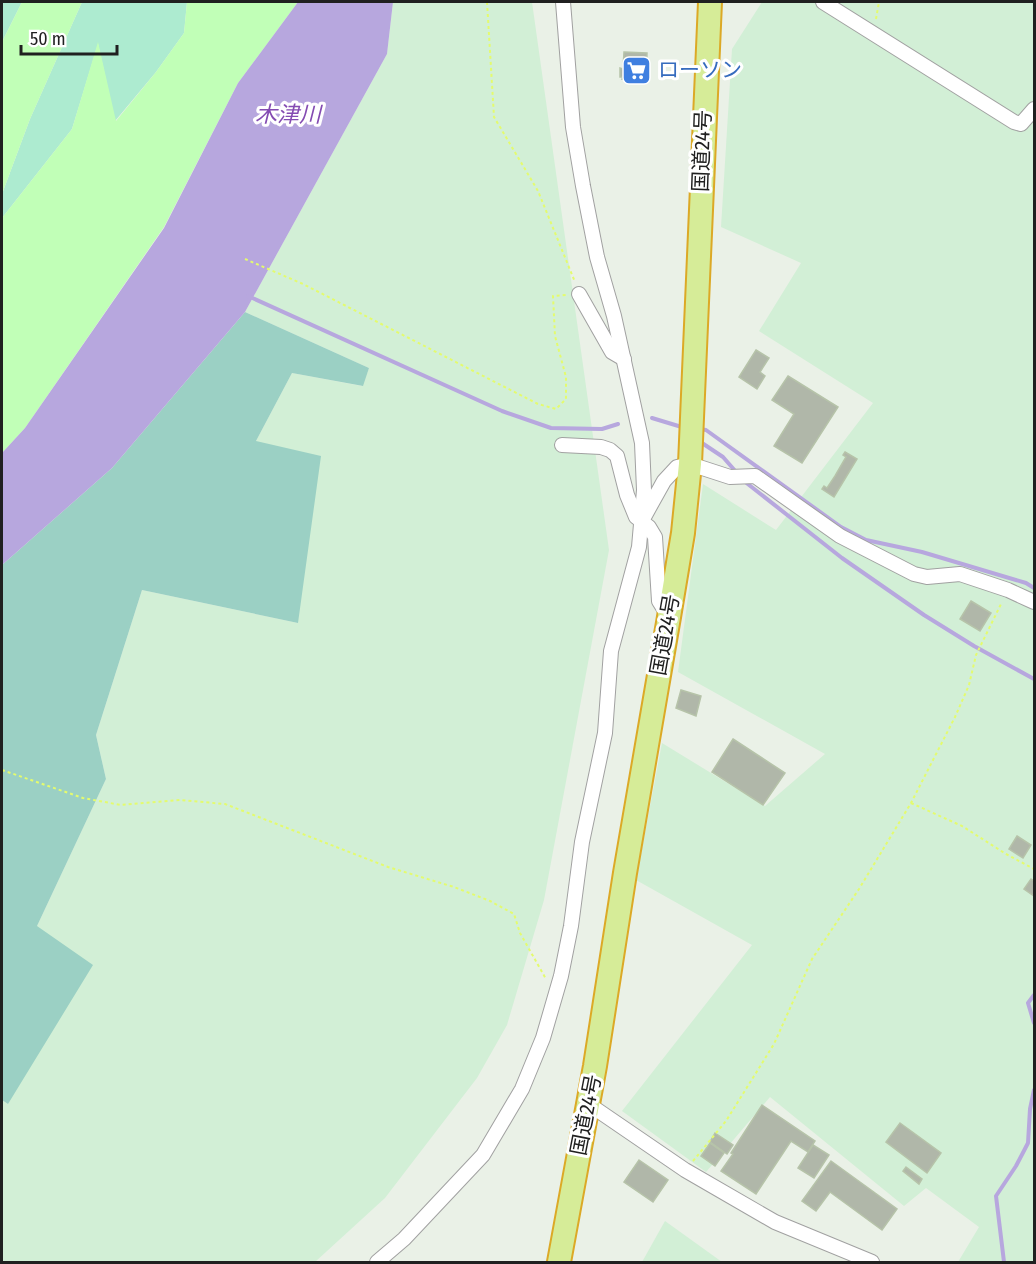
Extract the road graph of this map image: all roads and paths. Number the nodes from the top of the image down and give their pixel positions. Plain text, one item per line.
1 (487, 2) edge
2 (563, 2) edge
3 (710, 2) edge
4 (824, 2) edge
5 (879, 2) edge
6 (874, 33) junction
7 (1035, 109) edge
8 (245, 259) dead end
9 (579, 294) junction
10 (624, 360) junction
11 (562, 446) dead end
12 (690, 456) junction
13 (642, 522) junction
14 (1008, 590) junction
15 (1035, 602) edge
16 (669, 617) junction
17 (2, 770) edge
18 (911, 803) junction
19 (1035, 869) edge
20 (556, 994) junction
21 (587, 1103) junction
22 (686, 1170) junction
23 (871, 1262) edge
24 (377, 1263) edge
25 (560, 1263) edge

1 - 9 path
2 - 10 street
3 - 12 highway, 国道24号
4 - 6 street
5 - 6 path
6 - 7 street
8 - 9 path
9 - 10 street
10 - 13 street
11 - 13 street
12 - 13 street
12 - 14 street
12 - 16 highway, 国道24号
13 - 16 street
13 - 20 street
14 - 15 street
14 - 18 path
16 - 21 highway, 国道24号
17 - 20 path
18 - 19 path
18 - 22 path
20 - 24 street
21 - 22 street
21 - 25 highway, 国道24号
22 - 23 street

